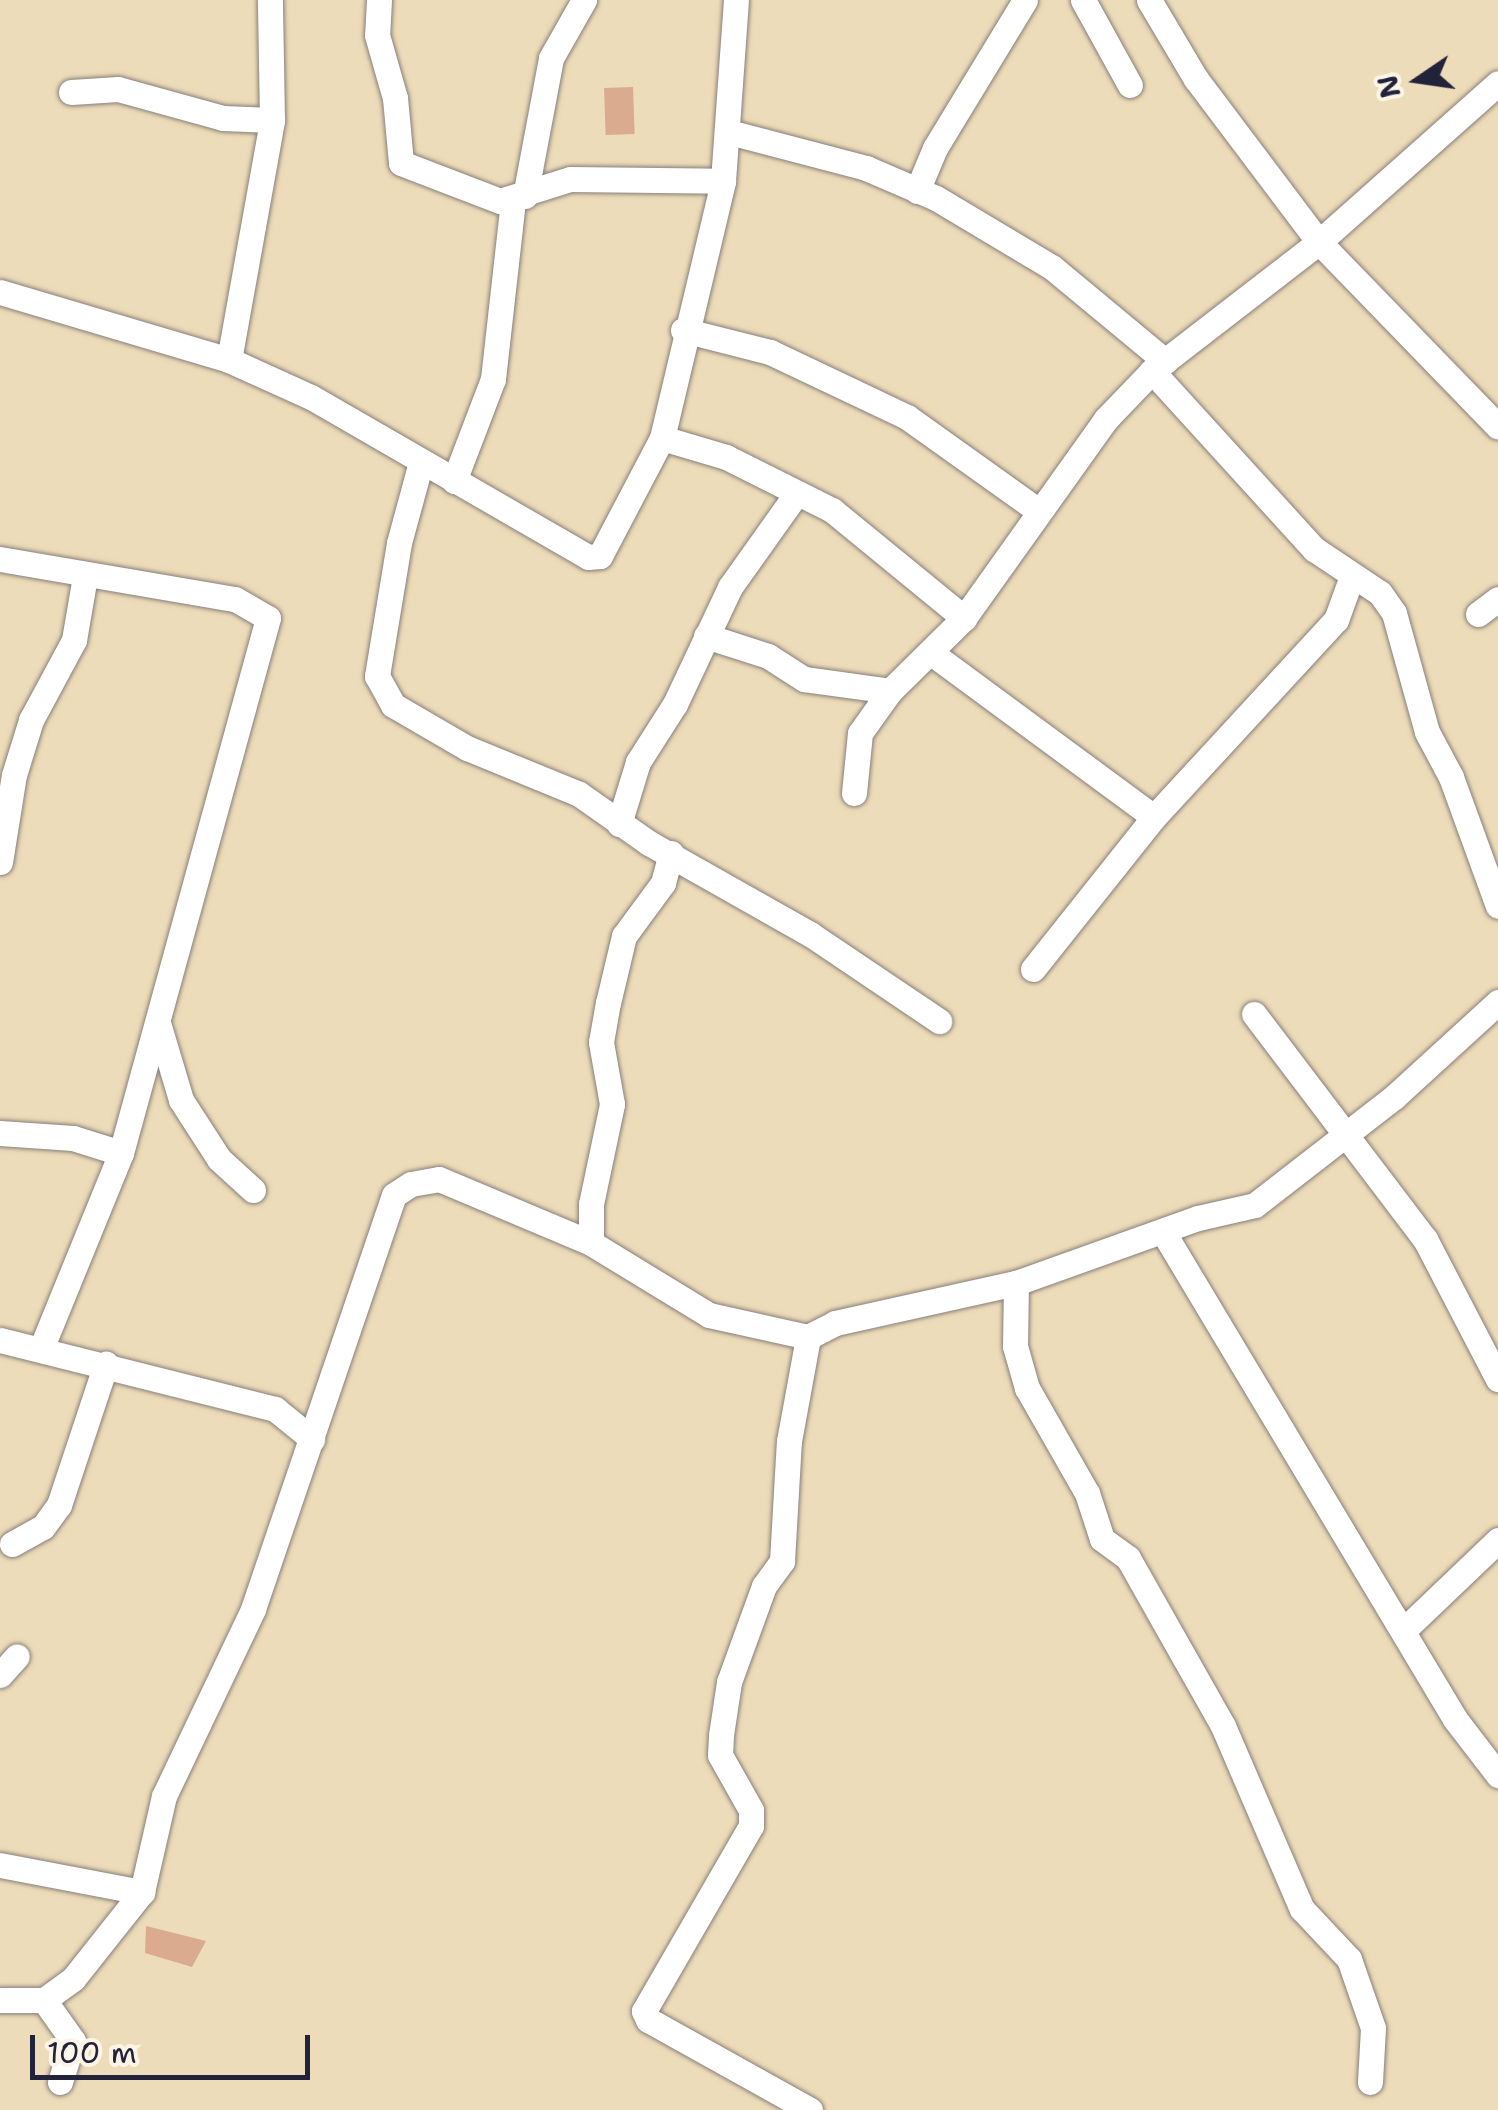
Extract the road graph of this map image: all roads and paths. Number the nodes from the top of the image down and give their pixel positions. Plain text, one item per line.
1 (270, 0) edge
2 (379, 0) edge
3 (584, 0) edge
4 (736, 0) edge
5 (1083, 0) edge
6 (1149, 0) edge
7 (1016, 5) edge
8 (1498, 84) edge
9 (1130, 86) dead end
10 (71, 92) dead end
11 (272, 120) junction
12 (730, 132) junction
13 (723, 181) junction
14 (917, 191) junction
15 (519, 198) junction
16 (1319, 242) junction
17 (0, 292) edge
18 (683, 330) junction
19 (229, 360) junction
20 (1159, 366) junction
21 (1498, 427) edge
22 (662, 438) junction
23 (421, 462) junction
24 (454, 481) junction
25 (796, 494) junction
26 (1040, 512) junction
27 (0, 559) edge
28 (85, 576) junction
29 (1352, 576) junction
30 (964, 618) junction
31 (706, 636) junction
32 (934, 655) junction
33 (890, 691) junction
34 (854, 793) dead end
35 (1154, 817) junction
36 (619, 824) junction
37 (672, 854) junction
38 (0, 862) edge
39 (1498, 906) edge
40 (1033, 969) dead end
41 (1254, 1014) dead end
42 (1495, 1014) edge
43 (158, 1021) junction
44 (939, 1021) dead end
45 (1348, 1132) junction
46 (0, 1133) edge
47 (121, 1153) junction
48 (253, 1190) dead end
49 (1166, 1234) junction
50 (591, 1243) junction
51 (1016, 1283) junction
52 (808, 1337) junction
53 (0, 1340) edge
54 (41, 1349) junction
55 (106, 1364) junction
56 (1498, 1379) edge
57 (312, 1439) junction
58 (1498, 1540) edge
59 (12, 1544) dead end
60 (1405, 1629) junction
61 (1498, 1775) edge
62 (0, 1865) edge
63 (142, 1892) junction
64 (0, 2000) edge
65 (44, 2000) junction
66 (60, 2082) dead end
67 (1370, 2082) dead end
68 (810, 2110) edge

1 - 11 street
2 - 15 street
3 - 15 street
4 - 12 street
5 - 9 street
6 - 16 street
7 - 14 street
8 - 16 street
10 - 11 street
11 - 19 street
12 - 13 street
12 - 14 street
13 - 15 street
13 - 18 street
14 - 20 street
15 - 24 street
16 - 20 street
16 - 21 street
17 - 19 street
18 - 22 street
18 - 26 street
19 - 23 street
20 - 26 street
20 - 29 street
22 - 24 street
22 - 25 street
23 - 24 street
23 - 36 street
25 - 30 street
25 - 31 street
26 - 30 street
27 - 28 street
28 - 38 street
28 - 43 street
29 - 35 street
29 - 39 street
30 - 32 street
31 - 33 street
31 - 36 street
32 - 33 street
32 - 35 street
33 - 34 street
35 - 40 street
36 - 37 street
37 - 44 street
37 - 50 street
41 - 45 street
42 - 45 street
43 - 47 street
43 - 48 street
45 - 49 street
45 - 56 street
46 - 47 street
47 - 54 street
49 - 51 street
49 - 60 street
50 - 52 street
50 - 57 street
51 - 52 street
51 - 67 street
52 - 68 street
53 - 54 street
54 - 55 street
55 - 57 street
55 - 59 street
57 - 63 street
58 - 60 street
60 - 61 street
62 - 63 street
63 - 65 street
64 - 65 street
65 - 66 street

